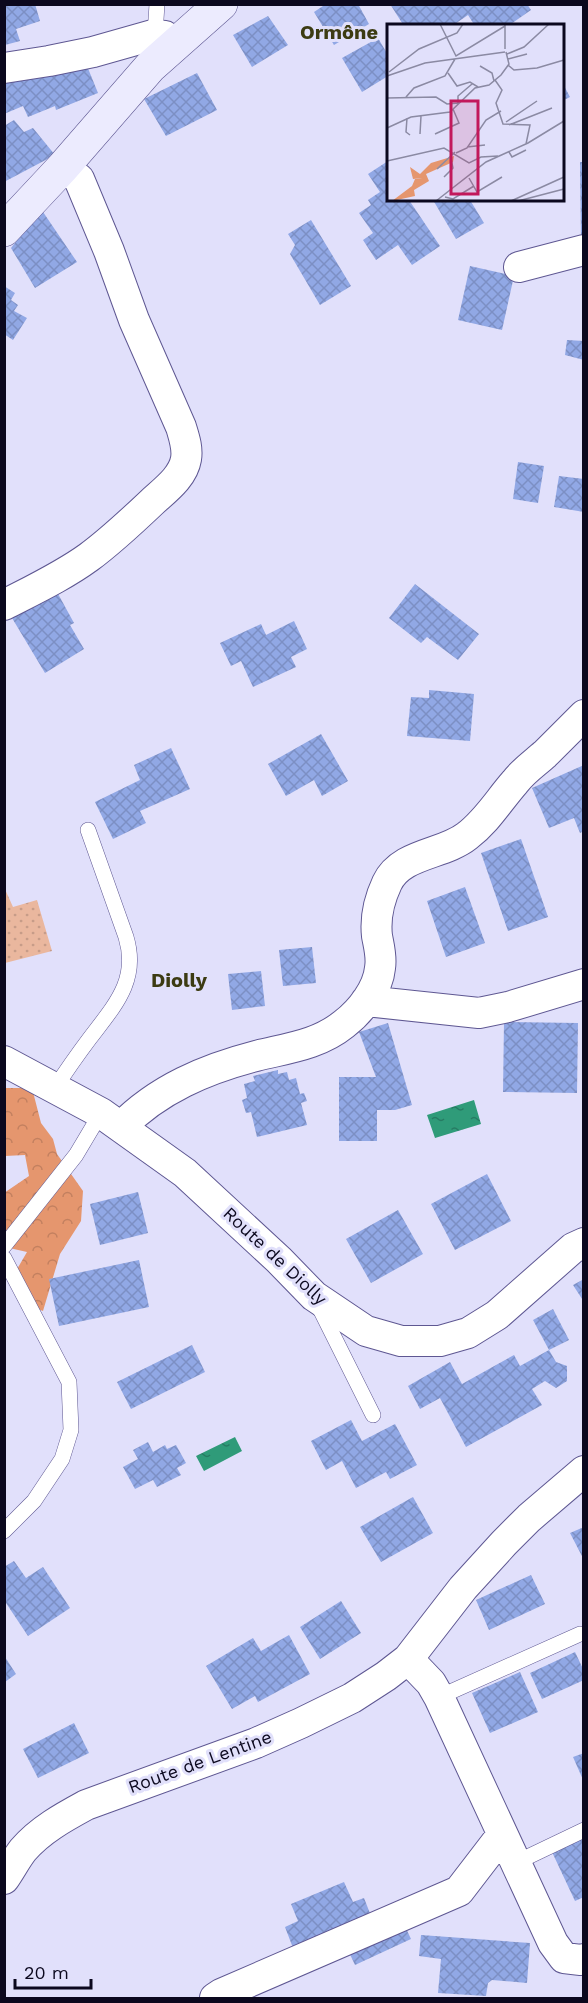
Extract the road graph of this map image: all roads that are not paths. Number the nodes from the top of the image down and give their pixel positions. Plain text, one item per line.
1 (157, 4) edge
2 (222, 4) edge
3 (165, 40) junction
4 (4, 68) edge
5 (63, 167) junction
6 (4, 230) edge
7 (584, 250) edge
8 (519, 267) dead end
9 (4, 605) edge
10 (584, 715) edge
11 (88, 830) dead end
12 (584, 984) edge
13 (366, 1001) junction
14 (4, 1061) edge
15 (55, 1088) junction
16 (111, 1120) junction
17 (584, 1243) edge
18 (4, 1246) edge
19 (4, 1258) edge
20 (314, 1296) junction
21 (373, 1415) dead end
22 (584, 1471) edge
23 (4, 1531) edge
24 (580, 1634) dead end
25 (408, 1659) junction
26 (439, 1696) junction
27 (584, 1830) edge
28 (502, 1835) junction
29 (515, 1863) junction
30 (4, 1878) edge
31 (584, 1959) edge
32 (215, 1998) edge

1 - 3 lane
2 - 3 street
3 - 4 street
3 - 5 street
5 - 6 street
5 - 9 street
7 - 8 street
10 - 13 street
11 - 15 lane
12 - 13 street
13 - 16 street
14 - 15 street, Route de Diolly
15 - 16 street, Route de Diolly
16 - 18 lane
16 - 20 street, Route de Diolly
17 - 20 street, Route de Diolly
19 - 23 lane
20 - 21 lane
22 - 25 street, Route de Lentine
24 - 26 lane
25 - 26 street
25 - 30 street, Route de Lentine
26 - 28 street
27 - 29 lane
28 - 29 street
28 - 32 street
29 - 31 street

